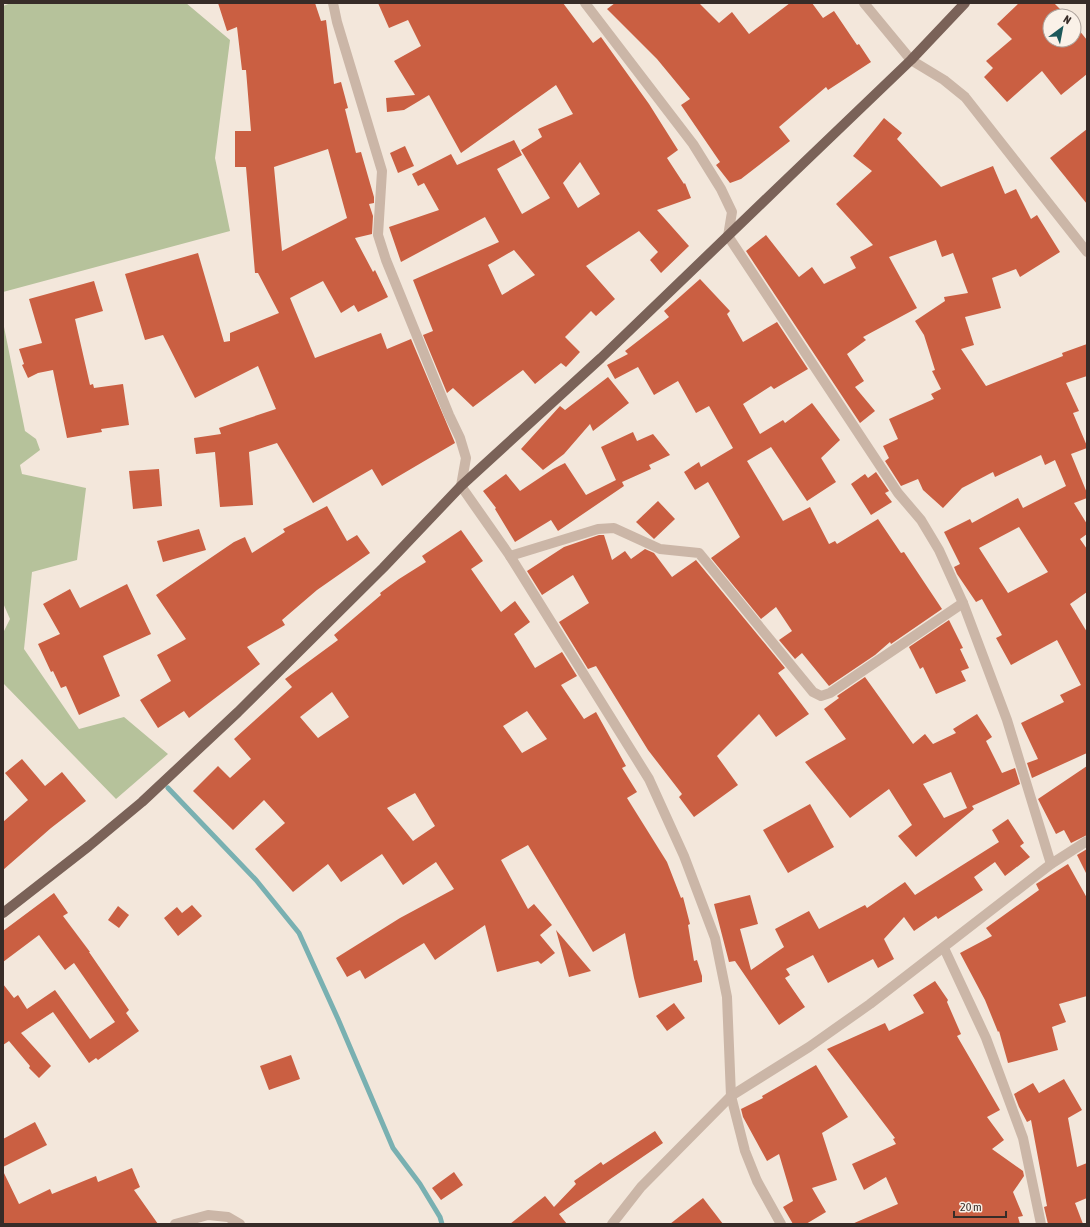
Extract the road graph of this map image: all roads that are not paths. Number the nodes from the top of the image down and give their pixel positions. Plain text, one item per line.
1 (333, 3) edge
2 (584, 3) edge
3 (864, 3) edge
4 (965, 3) edge
5 (911, 60) junction
6 (728, 236) junction
7 (1087, 252) edge
8 (461, 486) junction
9 (510, 556) junction
10 (963, 603) junction
11 (1087, 841) edge
12 (1051, 864) junction
13 (3, 913) edge
14 (944, 948) junction
15 (732, 1096) junction
16 (175, 1224) edge
17 (240, 1224) edge
18 (612, 1224) edge
19 (781, 1224) edge
20 (1041, 1224) edge

1 - 8 street
2 - 6 street
3 - 5 street
4 - 5 main road
5 - 6 main road
5 - 7 street
6 - 8 main road
6 - 10 street
8 - 9 street
8 - 13 main road
9 - 10 street
9 - 15 street
10 - 12 street
11 - 12 street
12 - 14 street
14 - 15 street
14 - 20 street
15 - 18 street
15 - 19 street
16 - 17 street

